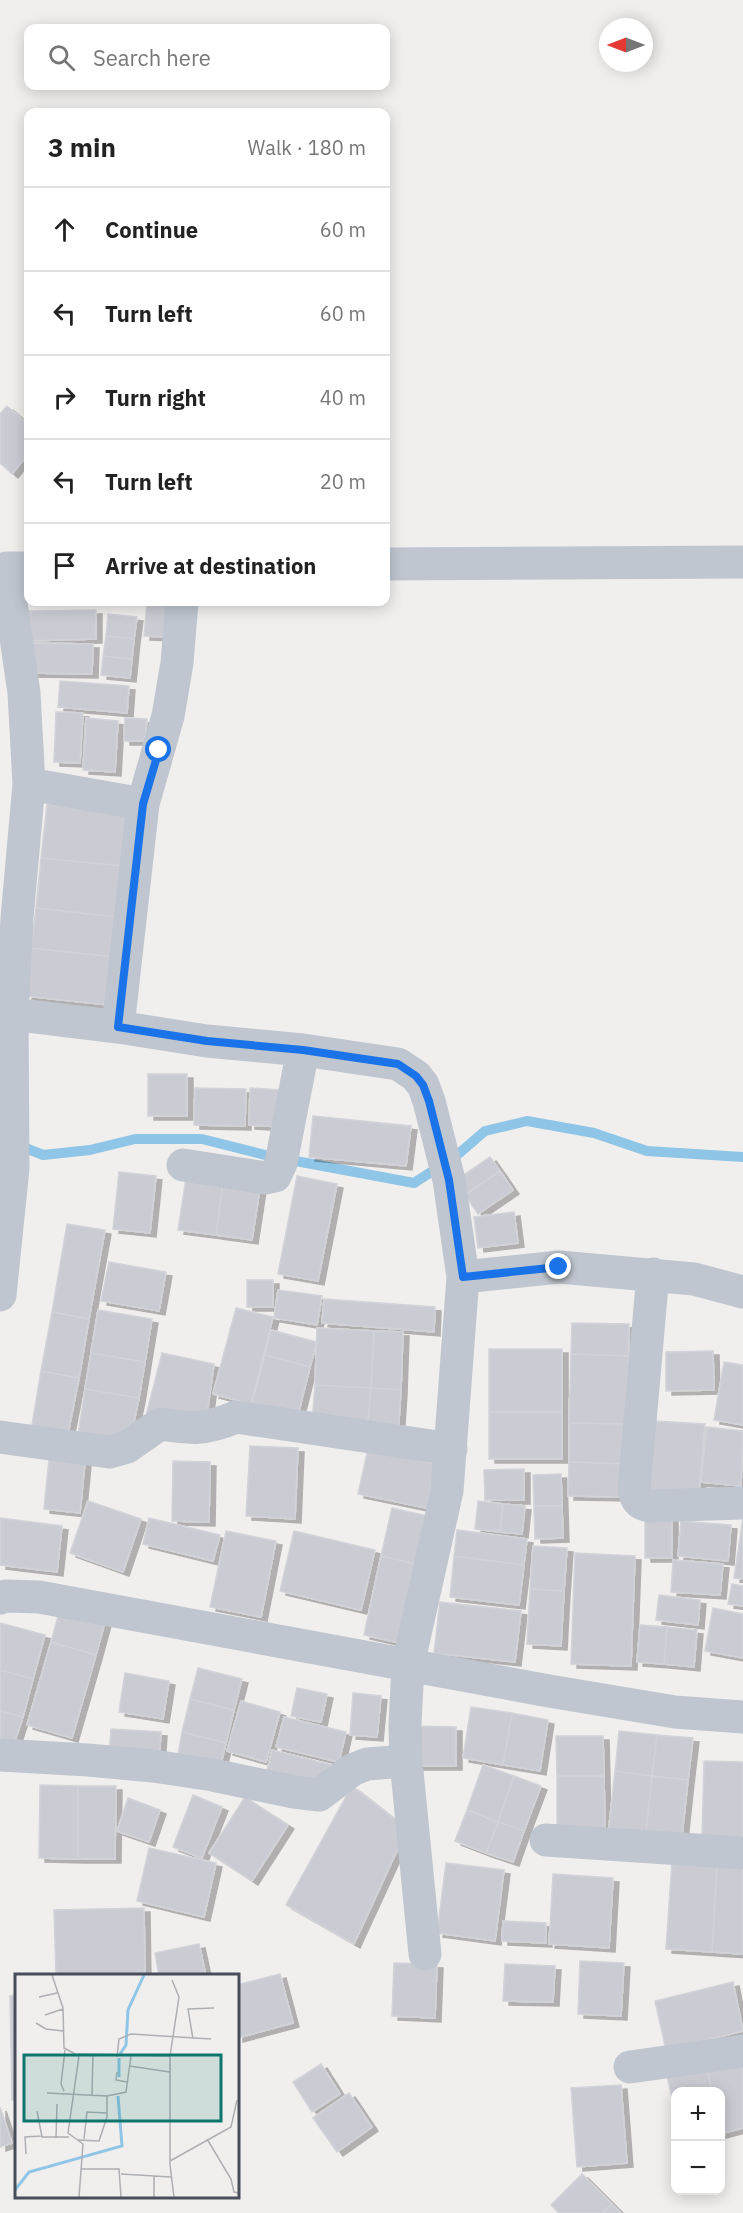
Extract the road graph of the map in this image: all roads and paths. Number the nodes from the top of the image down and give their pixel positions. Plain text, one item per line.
1 (743, 562) edge
2 (390, 564) edge
3 (12, 568) edge
4 (182, 606) edge
5 (29, 784) junction
6 (143, 804) junction
7 (12, 1014) junction
8 (118, 1027) junction
9 (303, 1050) junction
10 (9, 1164) edge
11 (183, 1165) dead end
12 (653, 1274) junction
13 (463, 1277) junction
14 (743, 1292) edge
15 (0, 1295) edge
16 (0, 1437) edge
17 (451, 1449) junction
18 (743, 1503) edge
19 (0, 1598) edge
20 (408, 1665) junction
21 (743, 1717) edge
22 (0, 1755) edge
23 (406, 1761) junction
24 (546, 1840) dead end
25 (743, 1853) edge
26 (425, 1954) dead end
27 (743, 2051) edge
28 (630, 2067) dead end

1 - 2 street
3 - 5 street
4 - 6 street
5 - 6 street
5 - 7 street
6 - 8 street
7 - 8 street
7 - 10 street
8 - 9 street
9 - 11 street
9 - 13 street
10 - 15 street
12 - 13 street
12 - 14 street
12 - 18 street
13 - 17 street
16 - 17 street
17 - 20 street
19 - 20 street
20 - 21 street
20 - 23 street
22 - 23 street
23 - 26 street
24 - 25 street
27 - 28 street

